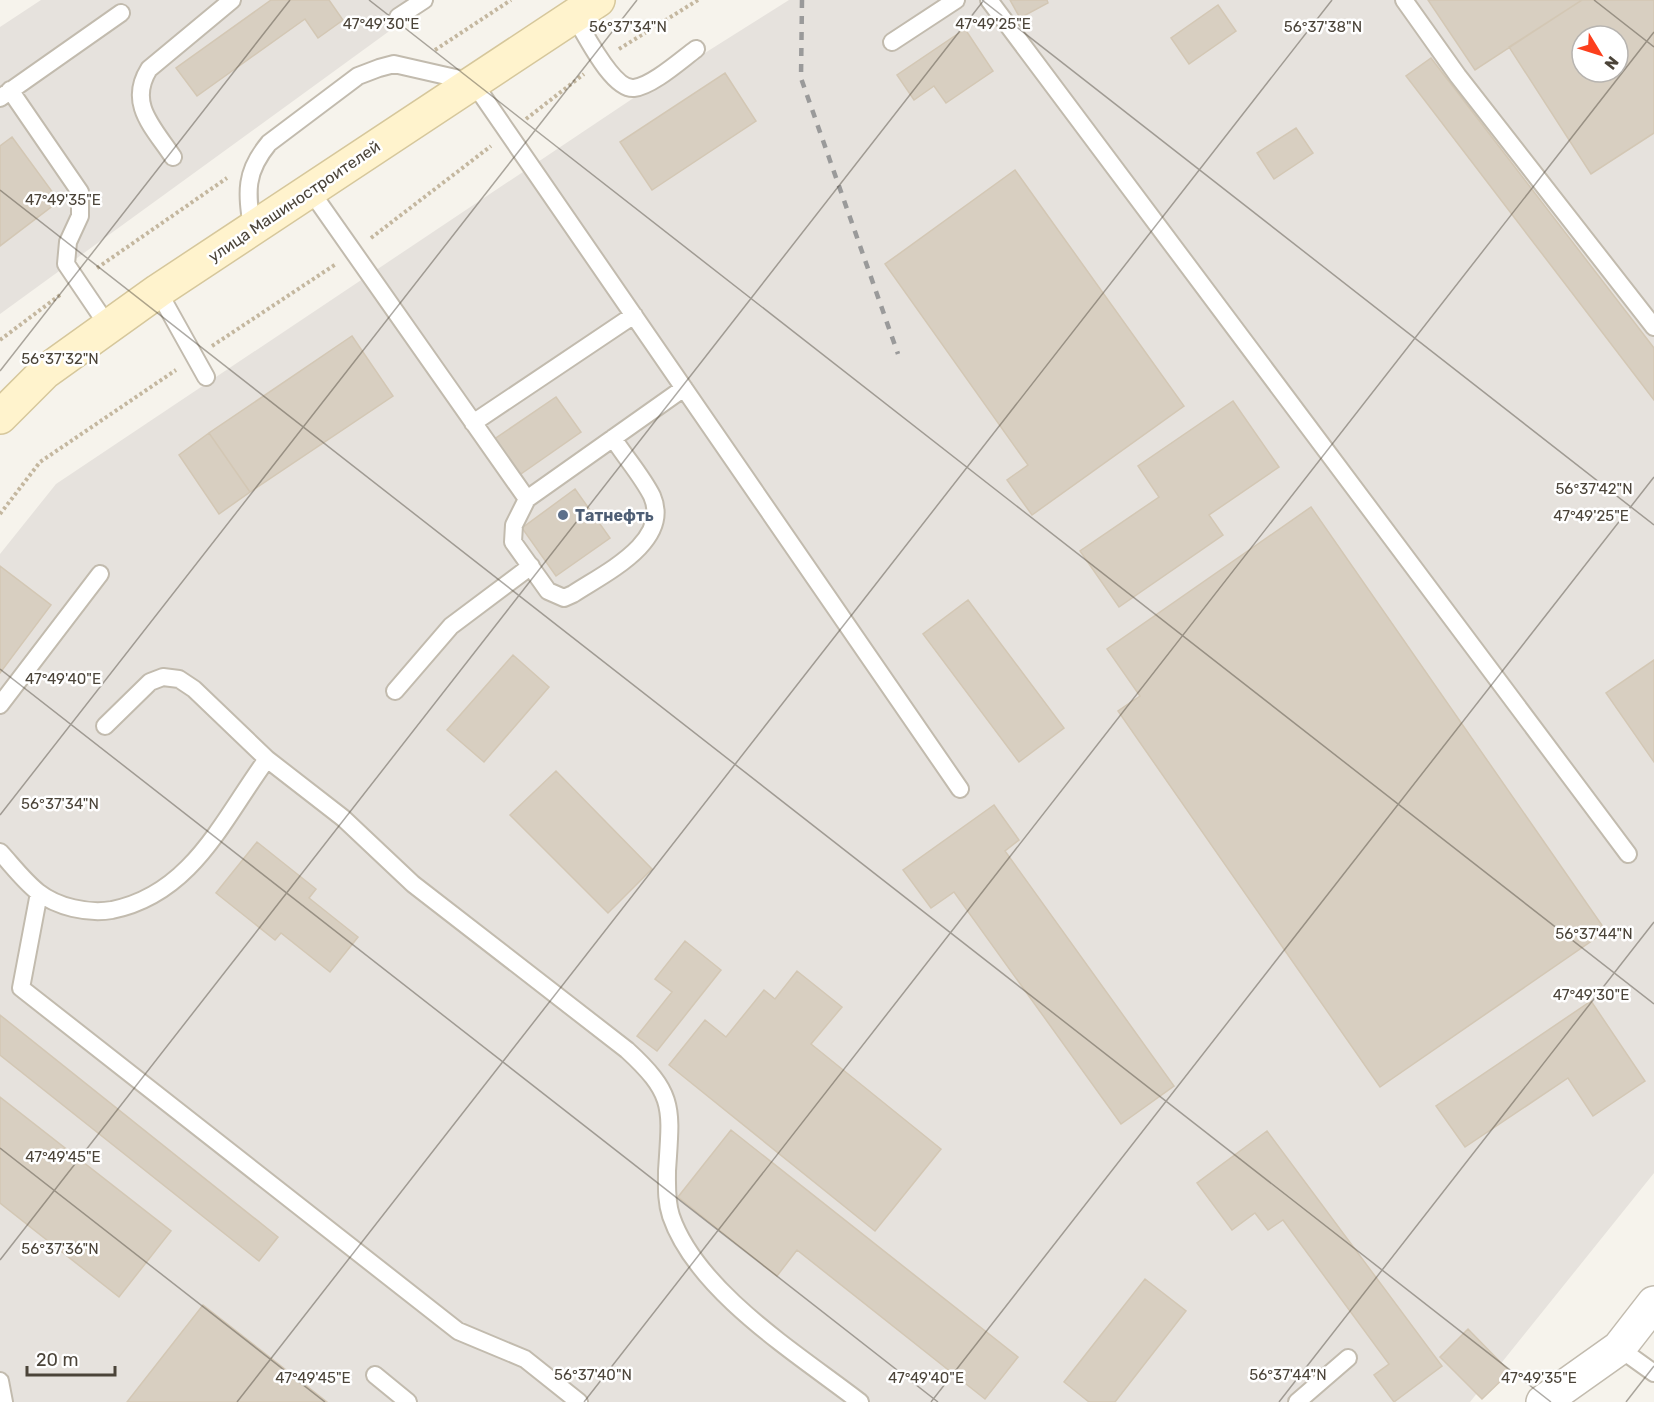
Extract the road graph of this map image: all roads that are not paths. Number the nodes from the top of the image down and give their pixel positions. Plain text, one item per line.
1 (232, 0) edge
2 (424, 0) edge
3 (956, 0) edge
4 (988, 0) edge
5 (1404, 0) edge
6 (586, 8) edge
7 (121, 13) dead end
8 (398, 17) dead end
9 (892, 42) dead end
10 (696, 49) dead end
11 (474, 82) junction
12 (5, 94) edge
13 (173, 157) dead end
14 (310, 190) junction
15 (252, 229) junction
16 (158, 291) junction
17 (634, 315) junction
18 (108, 326) junction
19 (1654, 327) edge
20 (206, 376) dead end
21 (684, 388) junction
22 (0, 417) edge
23 (473, 423) junction
24 (613, 438) junction
25 (526, 499) junction
26 (531, 566) junction
27 (100, 574) dead end
28 (395, 691) dead end
29 (0, 705) edge
30 (105, 726) dead end
31 (267, 759) junction
32 (960, 789) dead end
33 (0, 852) edge
34 (1628, 854) dead end
35 (39, 893) junction
36 (1654, 1303) edge
37 (1619, 1347) junction
38 (1348, 1358) dead end
39 (1654, 1373) edge
40 (375, 1375) dead end
41 (0, 1381) edge
42 (4, 1402) edge
43 (408, 1402) edge
44 (579, 1402) edge
45 (860, 1402) edge
46 (1297, 1402) edge
47 (1543, 1402) edge

1 - 13 lane
2 - 8 lane
3 - 9 lane
4 - 34 lane
5 - 19 lane
6 - 10 lane
6 - 11 main road, улица Машиностроителей
7 - 12 lane
11 - 14 main road, улица Машиностроителей
11 - 15 lane
11 - 17 lane
12 - 18 lane
14 - 15 main road, улица Машиностроителей
14 - 23 lane
15 - 16 main road, улица Машиностроителей
16 - 18 main road, улица Машиностроителей
16 - 20 lane
17 - 21 lane
17 - 23 lane
18 - 22 main road, улица Машиностроителей
21 - 24 lane
21 - 32 lane
23 - 25 lane
24 - 25 lane
24 - 26 lane
25 - 26 lane
26 - 28 lane
27 - 29 lane
30 - 31 lane
31 - 35 lane
31 - 45 lane
33 - 35 lane
35 - 44 lane
36 - 37 street
37 - 39 lane
37 - 47 street
38 - 46 lane
40 - 43 lane
41 - 42 lane

